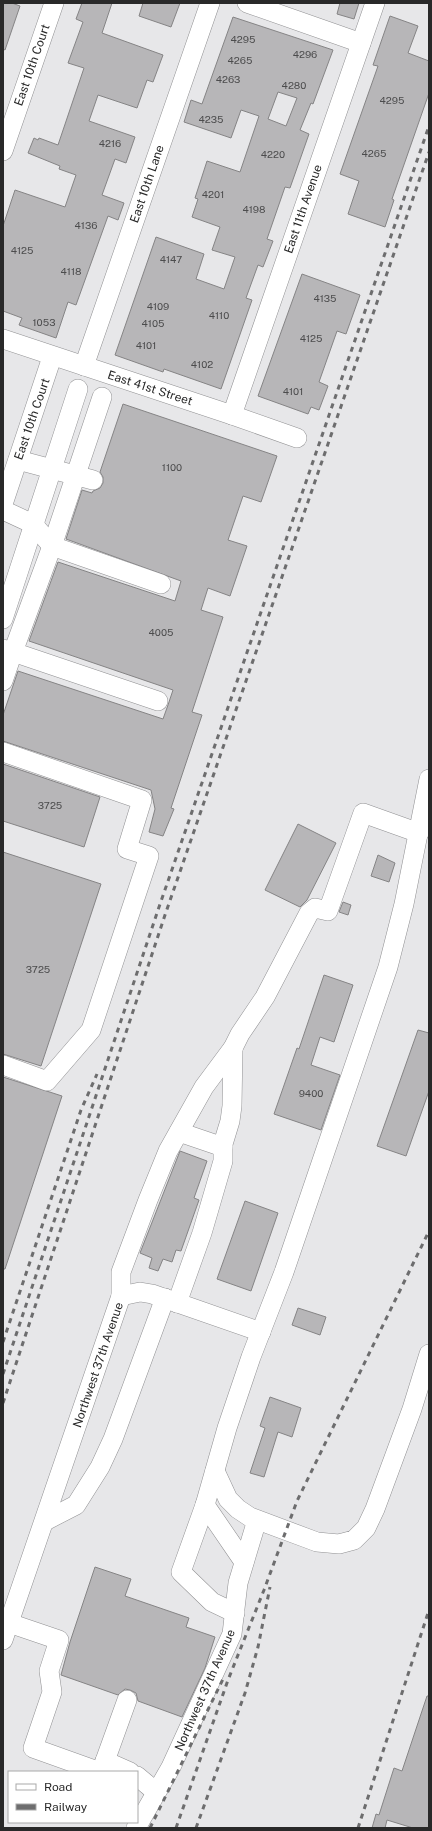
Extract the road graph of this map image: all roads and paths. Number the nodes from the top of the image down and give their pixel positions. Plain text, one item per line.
1 (54, 3) edge
2 (210, 3) edge
3 (247, 3) edge
4 (375, 3) edge
5 (361, 43) junction
6 (3, 151) edge
7 (3, 339) edge
8 (52, 357) junction
9 (84, 366) junction
10 (78, 390) dead end
11 (102, 397) dead end
12 (232, 415) junction
13 (297, 438) dead end
14 (18, 460) junction
15 (51, 469) junction
16 (75, 474) junction
17 (93, 480) dead end
18 (3, 504) edge
19 (3, 510) edge
20 (33, 524) junction
21 (52, 546) junction
22 (161, 584) dead end
23 (3, 619) edge
24 (8, 650) edge
25 (3, 681) edge
26 (158, 701) dead end
27 (3, 752) edge
28 (429, 779) edge
29 (427, 805) edge
30 (419, 832) junction
31 (233, 1048) junction
32 (3, 1065) edge
33 (179, 1132) junction
34 (222, 1147) junction
35 (121, 1296) junction
36 (171, 1301) junction
37 (261, 1332) junction
38 (429, 1354) edge
39 (215, 1471) junction
40 (205, 1505) junction
41 (258, 1520) junction
42 (45, 1521) junction
43 (244, 1562) junction
44 (235, 1613) junction
45 (6, 1631) edge
46 (127, 1700) dead end
47 (102, 1768) edge
48 (123, 1771) edge
49 (138, 1777) edge
50 (156, 1792) junction
51 (136, 1828) edge

1 - 6 street, East 10th Court
2 - 9 street, East 10th Lane
3 - 5 street
4 - 5 street, East 11th Avenue
5 - 12 street, East 11th Avenue
7 - 8 street, East 41st Street
8 - 9 street, East 41st Street
8 - 14 street, East 10th Court
9 - 12 street, East 41st Street
10 - 15 street
11 - 16 street
12 - 13 street, East 41st Street
14 - 15 street
14 - 18 street, East 10th Court
15 - 16 street
15 - 20 street
16 - 17 street
16 - 21 street
19 - 20 street
20 - 21 street
20 - 23 street
21 - 22 street
21 - 24 street
24 - 25 street
24 - 26 street
27 - 32 street
28 - 29 street
29 - 30 street
30 - 31 street
30 - 37 street
31 - 33 street
31 - 34 street
33 - 34 street
33 - 35 street
34 - 36 street
35 - 36 street, Northwest 37th Avenue
35 - 42 street, Northwest 37th Avenue
36 - 37 street, Northwest 37th Avenue
36 - 42 street
37 - 39 street
38 - 41 street
39 - 40 street
39 - 41 street
40 - 43 street
40 - 44 street
41 - 43 street, Northwest 37th Avenue
42 - 45 street, Northwest 37th Avenue
43 - 44 street, Northwest 37th Avenue
44 - 50 street, Northwest 37th Avenue
45 - 47 street
46 - 47 street
47 - 48 street
49 - 50 street
50 - 51 street, Northwest 37th Avenue

